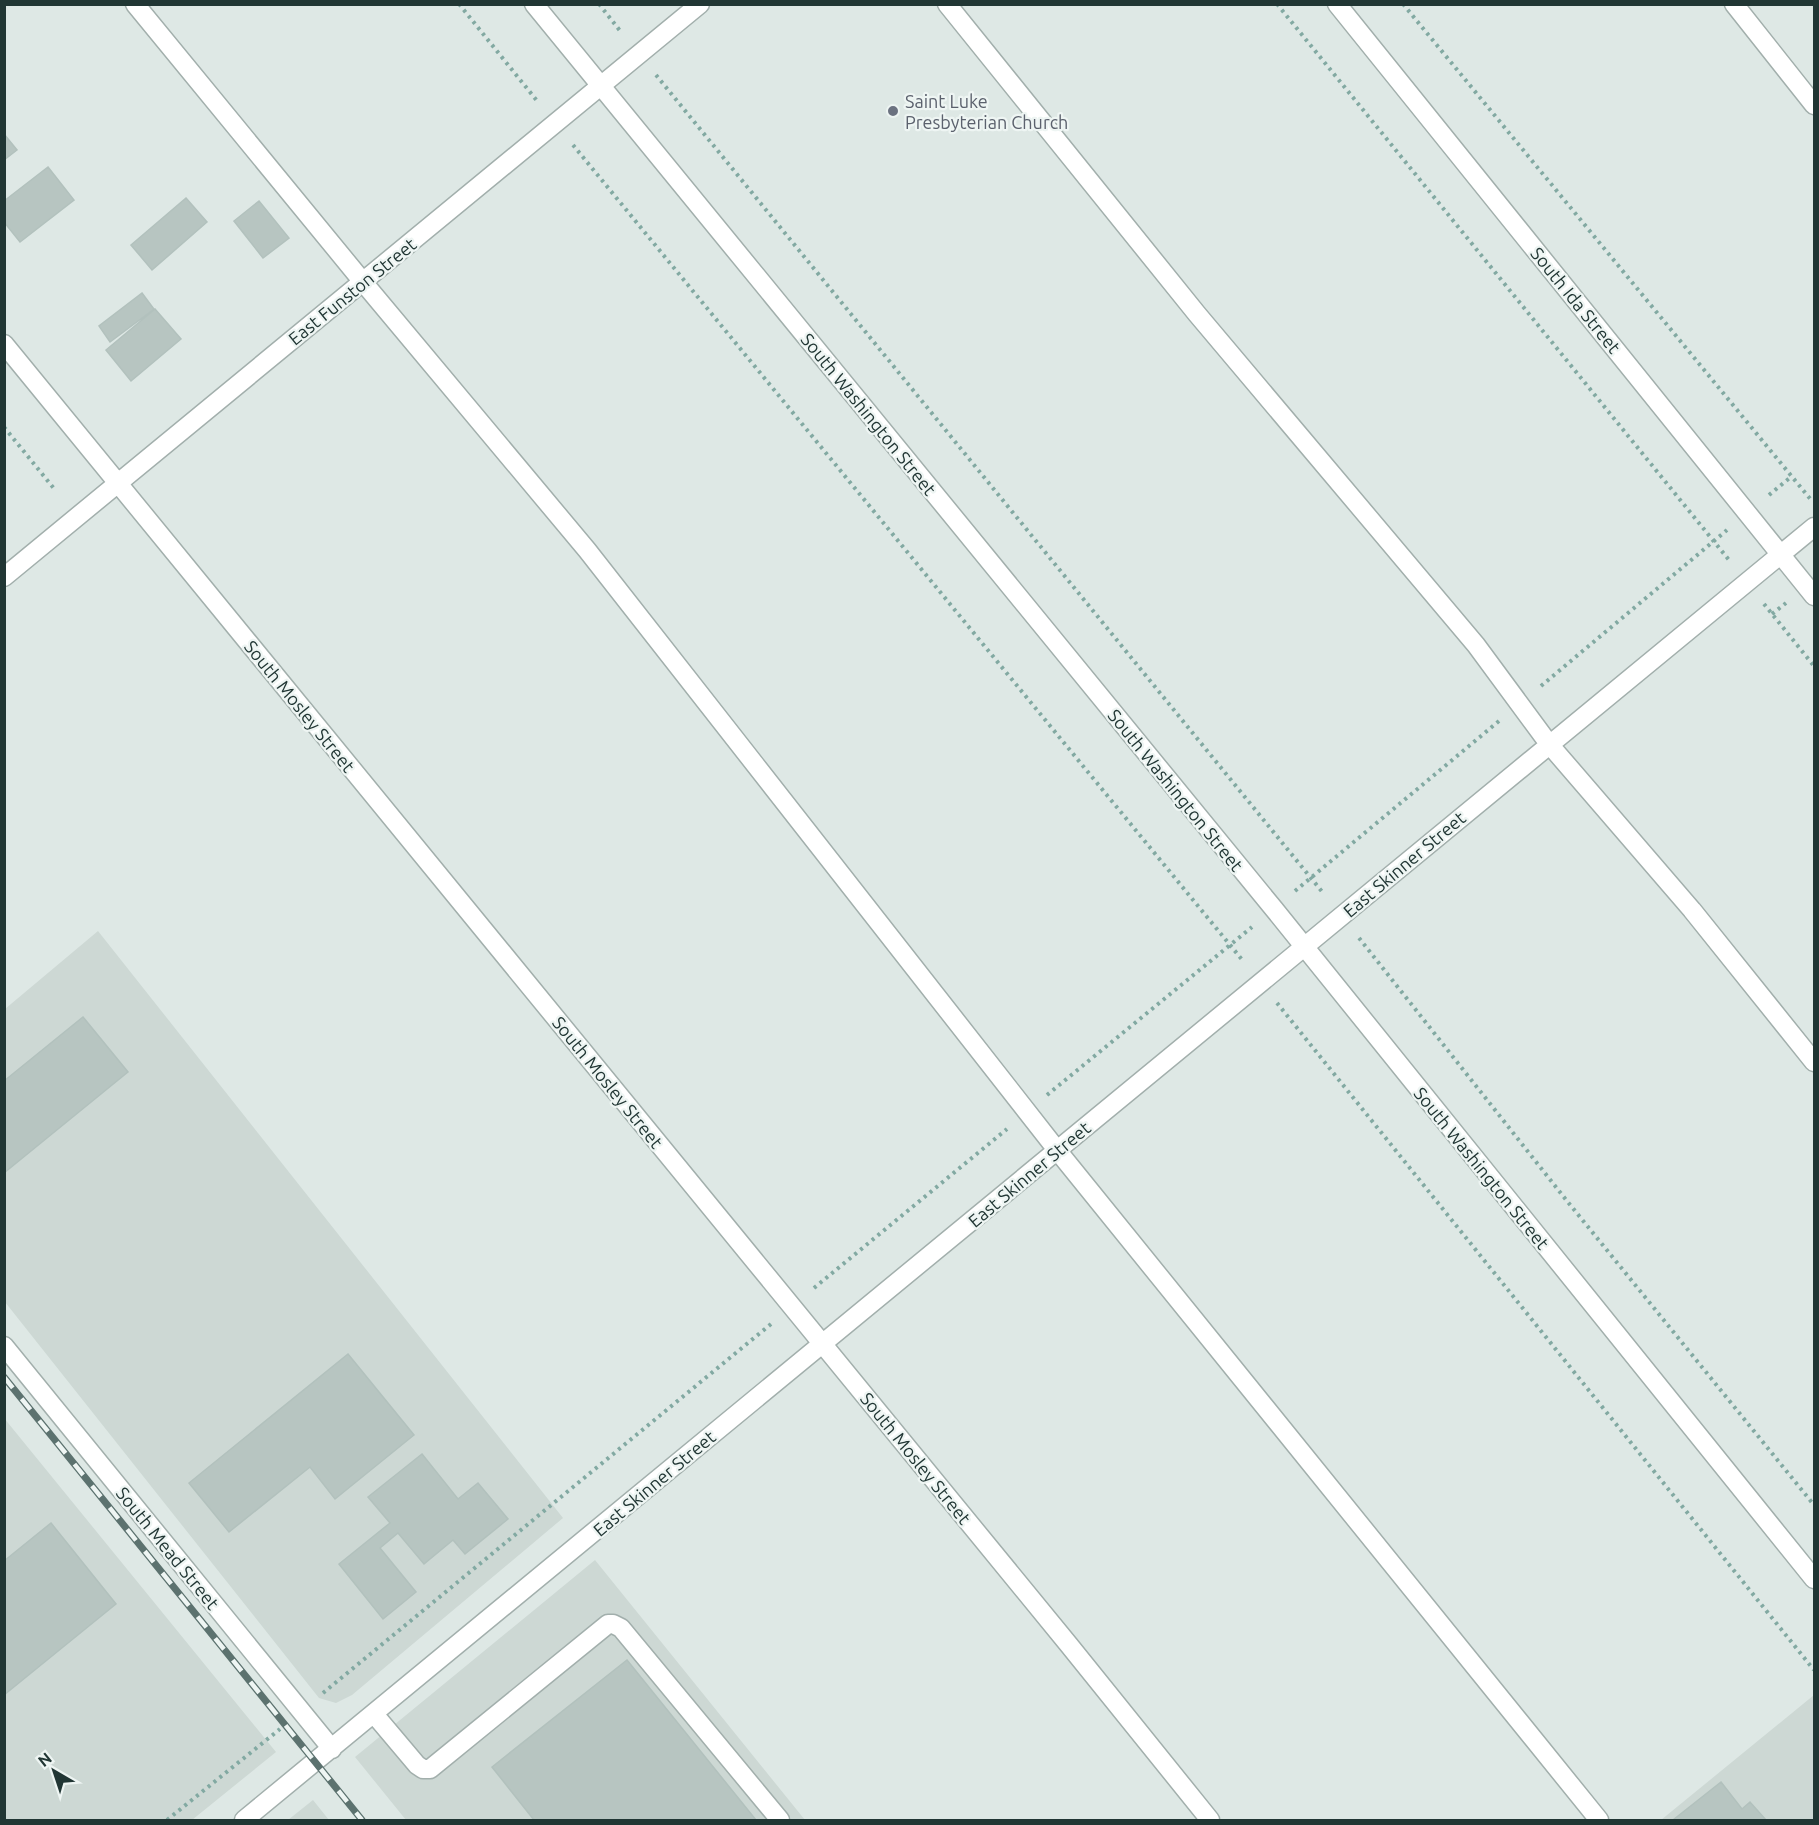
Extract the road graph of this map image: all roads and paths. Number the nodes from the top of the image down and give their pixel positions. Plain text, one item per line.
1 (135, 4) edge
2 (459, 4) edge
3 (534, 4) edge
4 (599, 4) edge
5 (700, 4) edge
6 (947, 4) edge
7 (1277, 4) edge
8 (1337, 4) edge
9 (1403, 4) edge
10 (1734, 4) edge
11 (639, 54) junction
12 (601, 86) junction
13 (1815, 105) edge
14 (555, 124) junction
15 (363, 282) junction
16 (4, 344) edge
17 (4, 427) edge
18 (1792, 476) junction
19 (118, 484) junction
20 (56, 490) dead end
21 (1815, 504) edge
22 (1748, 513) junction
23 (1815, 527) edge
24 (1714, 541) junction
25 (1781, 554) junction
26 (4, 577) edge
27 (1747, 583) junction
28 (1815, 596) edge
29 (1815, 666) edge
30 (1520, 704) junction
31 (1549, 744) junction
32 (1311, 878) junction
33 (1274, 909) junction
34 (1341, 916) junction
35 (1230, 945) junction
36 (1304, 946) junction
37 (1260, 982) junction
38 (1815, 1062) edge
39 (1027, 1112) junction
40 (1057, 1150) junction
41 (792, 1307) junction
42 (823, 1344) junction
43 (4, 1346) edge
44 (1815, 1505) edge
45 (1815, 1579) edge
46 (1815, 1670) edge
47 (302, 1712) junction
48 (374, 1714) junction
49 (332, 1749) junction
50 (167, 1821) edge
51 (244, 1821) edge
52 (780, 1821) edge
53 (1210, 1821) edge
54 (1599, 1821) edge

1 - 15 street
2 - 14 path
3 - 12 street, South Washington Street
4 - 11 path
5 - 11 street, East Funston Street
6 - 30 street
7 - 24 path
8 - 22 street, South Ida Street
9 - 18 path
10 - 13 street
11 - 12 street, East Funston Street
11 - 32 path
12 - 14 street, East Funston Street
12 - 33 street, South Washington Street
14 - 15 street, East Funston Street
14 - 35 path
15 - 19 street, East Funston Street
15 - 39 street
16 - 19 street, South Mosley Street
17 - 20 path
18 - 21 path
18 - 22 path
19 - 26 street, East Funston Street
19 - 41 street, South Mosley Street
22 - 24 path
22 - 25 street, South Ida Street
23 - 25 street, East Skinner Street
24 - 27 path
24 - 30 path
25 - 27 street, East Skinner Street
25 - 28 street, South Ida Street
27 - 29 path
27 - 31 street, East Skinner Street
30 - 31 street
30 - 32 path
31 - 34 street, East Skinner Street
31 - 38 street
32 - 33 path
32 - 34 path
33 - 35 path
33 - 36 street, South Washington Street
34 - 36 street, East Skinner Street
34 - 44 path
35 - 37 path
35 - 39 path
36 - 37 street, East Skinner Street
36 - 45 street, South Washington Street
37 - 40 street, East Skinner Street
37 - 46 path
39 - 40 street
39 - 41 path
40 - 42 street, East Skinner Street
40 - 54 street
41 - 42 street, South Mosley Street
41 - 47 path
42 - 48 street, East Skinner Street
42 - 53 street, South Mosley Street
43 - 47 street, South Mead Street
47 - 49 street, South Mead Street
47 - 50 path
48 - 49 street, East Skinner Street
48 - 52 street
49 - 51 street, East Skinner Street

